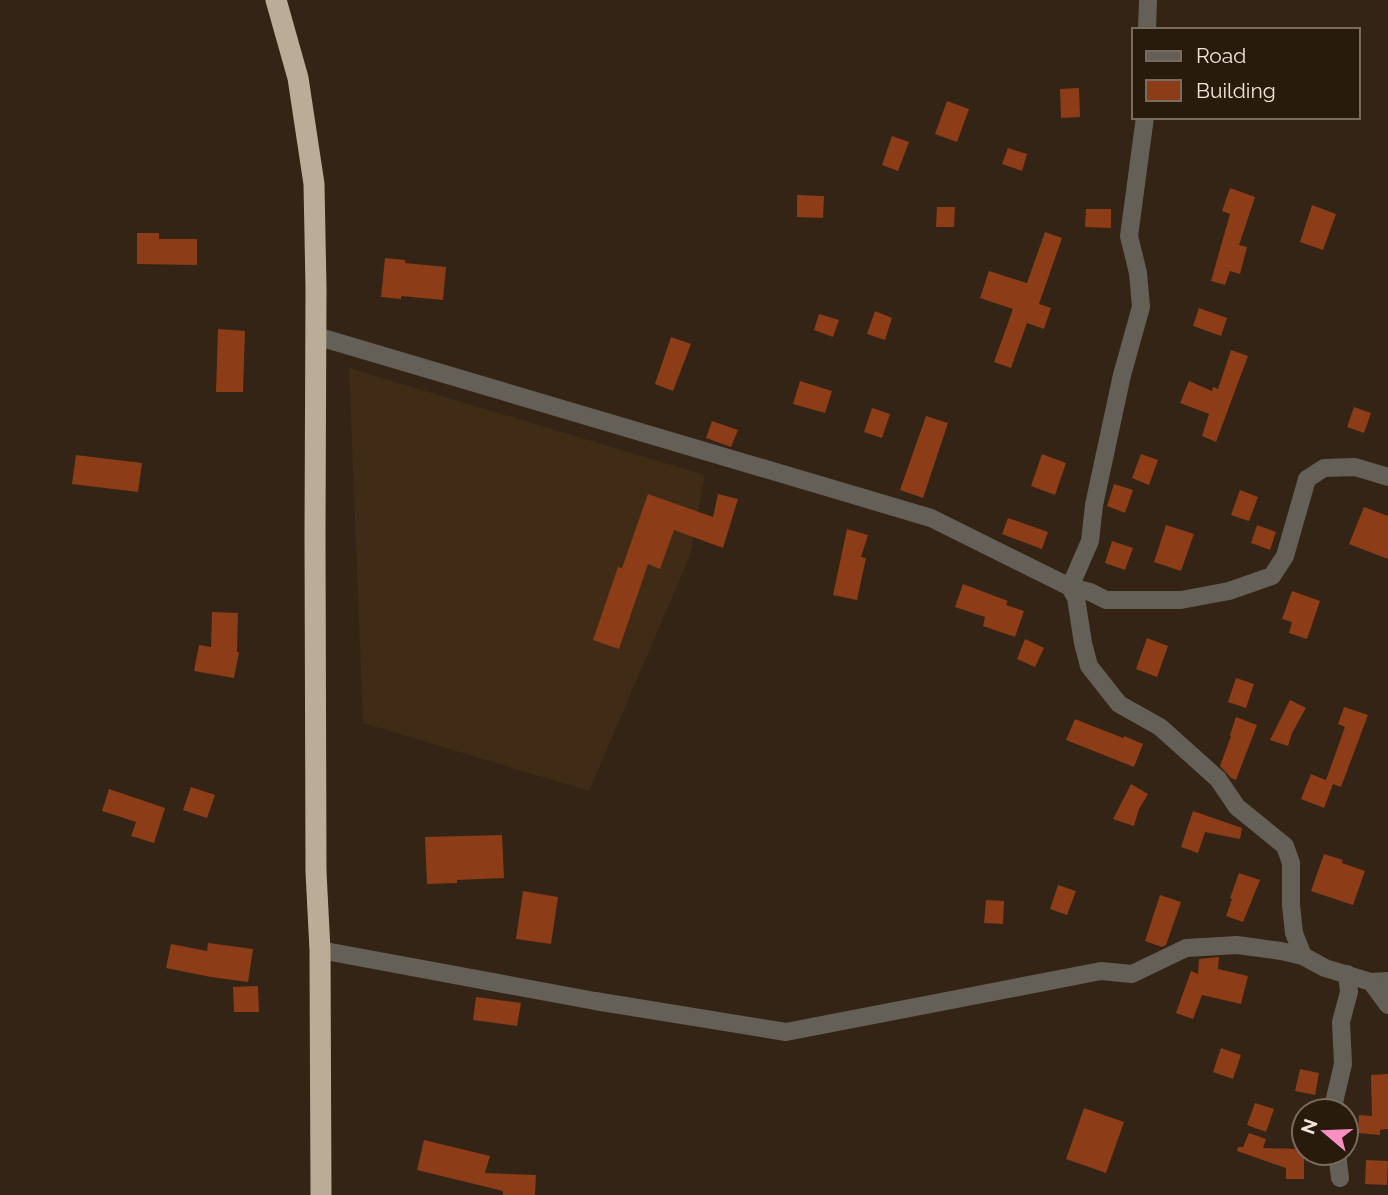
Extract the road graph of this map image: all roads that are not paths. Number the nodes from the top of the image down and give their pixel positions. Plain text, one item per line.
1 (276, 0) edge
2 (1148, 0) edge
3 (1147, 28) edge
4 (1145, 119) edge
5 (316, 336) junction
6 (1388, 477) edge
7 (1070, 587) junction
8 (320, 950) junction
9 (1303, 956) junction
10 (1347, 974) junction
11 (1380, 982) edge
12 (1388, 1005) edge
13 (1335, 1097) edge
14 (1339, 1167) edge
15 (1340, 1178) dead end
16 (321, 1195) edge

1 - 5 highway
2 - 3 street
4 - 7 street
5 - 7 street
5 - 8 highway
6 - 7 street
7 - 9 street
8 - 9 street
8 - 16 highway
9 - 10 street
10 - 11 street
10 - 13 street
11 - 12 street
14 - 15 street

